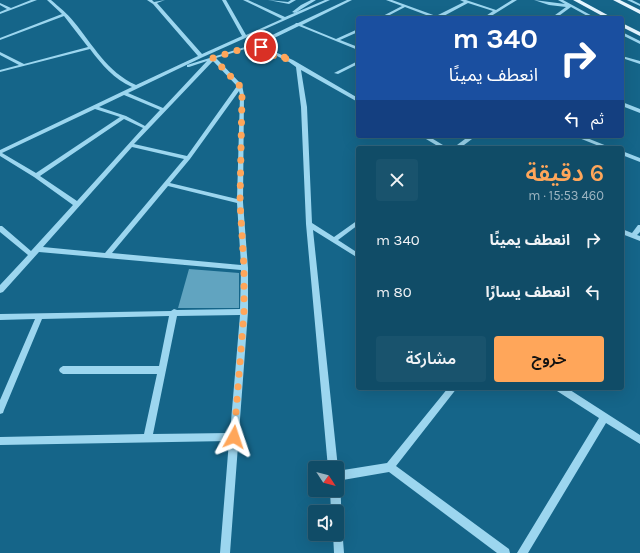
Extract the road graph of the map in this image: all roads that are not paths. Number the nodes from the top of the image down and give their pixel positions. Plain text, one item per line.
1 (35, 0) edge
2 (49, 0) edge
3 (149, 0) edge
4 (163, 0) edge
5 (224, 0) edge
6 (245, 0) edge
7 (270, 0) edge
8 (294, 0) edge
9 (314, 0) edge
10 (328, 0) edge
11 (350, 0) edge
12 (388, 0) edge
13 (462, 0) edge
14 (515, 0) edge
15 (536, 0) edge
16 (560, 0) edge
17 (576, 0) edge
18 (616, 0) edge
19 (629, 0) edge
20 (467, 2) junction
21 (154, 3) junction
22 (0, 4) edge
23 (640, 5) edge
24 (405, 6) junction
25 (570, 6) junction
26 (11, 9) junction
27 (496, 11) junction
28 (640, 12) edge
29 (0, 13) edge
30 (65, 14) junction
31 (385, 16) edge
32 (432, 16) edge
33 (442, 16) edge
34 (488, 16) edge
35 (556, 16) edge
36 (590, 16) edge
37 (606, 16) edge
38 (286, 18) junction
39 (297, 24) junction
40 (624, 26) edge
41 (356, 31) edge
42 (624, 34) edge
43 (640, 34) edge
44 (244, 37) junction
45 (0, 39) edge
46 (337, 40) junction
47 (640, 43) edge
48 (90, 48) junction
49 (356, 48) edge
50 (0, 53) edge
51 (201, 56) junction
52 (213, 58) junction
53 (624, 58) edge
54 (291, 60) junction
55 (356, 63) edge
56 (640, 63) edge
57 (23, 65) junction
58 (298, 66) junction
59 (0, 71) edge
60 (164, 73) junction
61 (336, 73) dead end
62 (135, 86) junction
63 (240, 86) junction
64 (124, 93) junction
65 (356, 99) edge
66 (624, 105) edge
67 (95, 107) junction
68 (164, 110) junction
69 (640, 111) edge
70 (124, 117) junction
71 (146, 128) junction
72 (428, 138) edge
73 (470, 138) edge
74 (582, 138) edge
75 (130, 146) junction
76 (442, 146) edge
77 (459, 146) edge
78 (604, 146) edge
79 (0, 153) edge
80 (624, 154) edge
81 (188, 158) junction
82 (640, 160) edge
83 (36, 176) junction
84 (166, 184) junction
85 (240, 202) junction
86 (77, 204) junction
87 (309, 224) junction
88 (356, 224) edge
89 (640, 227) edge
90 (0, 228) edge
91 (624, 232) edge
92 (633, 236) junction
93 (640, 239) edge
94 (334, 240) junction
95 (37, 249) junction
96 (32, 255) junction
97 (107, 255) junction
98 (356, 255) edge
99 (244, 268) junction
100 (0, 290) edge
101 (174, 312) junction
102 (244, 312) junction
103 (40, 316) junction
104 (0, 317) edge
105 (63, 370) dead end
106 (162, 370) junction
107 (451, 390) edge
108 (563, 390) edge
109 (0, 410) edge
110 (605, 417) junction
111 (234, 437) junction
112 (148, 438) junction
113 (640, 440) edge
114 (0, 441) edge
115 (332, 461) edge
116 (390, 467) junction
117 (344, 475) edge
118 (338, 541) edge
119 (224, 553) edge
120 (339, 553) edge
121 (505, 553) edge
122 (522, 553) edge

1 - 26 street
2 - 30 street
3 - 21 street
4 - 21 street
5 - 44 street
6 - 38 street
7 - 8 street
9 - 38 street
10 - 38 street
11 - 39 street
12 - 24 street
13 - 20 street
14 - 27 street
15 - 25 street
16 - 25 street
17 - 37 main road
18 - 28 main road
19 - 23 street
20 - 27 street
20 - 33 street
21 - 51 street
22 - 26 street
24 - 31 street
24 - 32 street
25 - 35 street
25 - 36 street
26 - 29 street
27 - 34 street
30 - 45 street
30 - 48 street
38 - 44 street
39 - 46 street
39 - 54 street
40 - 43 main road
41 - 46 street
42 - 47 street
44 - 51 street
46 - 49 street
48 - 57 street
48 - 62 street
50 - 57 street
51 - 60 street
52 - 54 street
52 - 60 street
52 - 63 street
52 - 68 street
53 - 56 street
54 - 58 street
55 - 61 street
57 - 59 street
58 - 65 street
58 - 87 street
60 - 62 street
62 - 64 street
63 - 81 street
63 - 85 street
64 - 67 street
64 - 68 street
66 - 69 street
67 - 70 street
67 - 79 street
68 - 71 street
70 - 71 street
70 - 83 street
71 - 75 street
72 - 76 street
73 - 77 street
74 - 78 street
75 - 81 street
75 - 86 street
79 - 83 street
80 - 82 street
81 - 84 street
83 - 86 street
84 - 85 street
84 - 97 street
85 - 99 street
86 - 95 street
87 - 94 street
87 - 115 street
88 - 94 street
89 - 92 street
90 - 96 street
91 - 92 street
92 - 93 street
94 - 98 street
95 - 96 street
95 - 97 street
96 - 100 street
97 - 99 street
99 - 102 street
101 - 102 street
101 - 103 street
101 - 106 street
102 - 111 street
103 - 104 street
103 - 109 street
105 - 106 street
106 - 112 street
107 - 116 street
108 - 110 street
110 - 113 street
110 - 122 street
111 - 112 street
111 - 119 street
112 - 114 street
116 - 117 street
116 - 121 street
118 - 120 street

